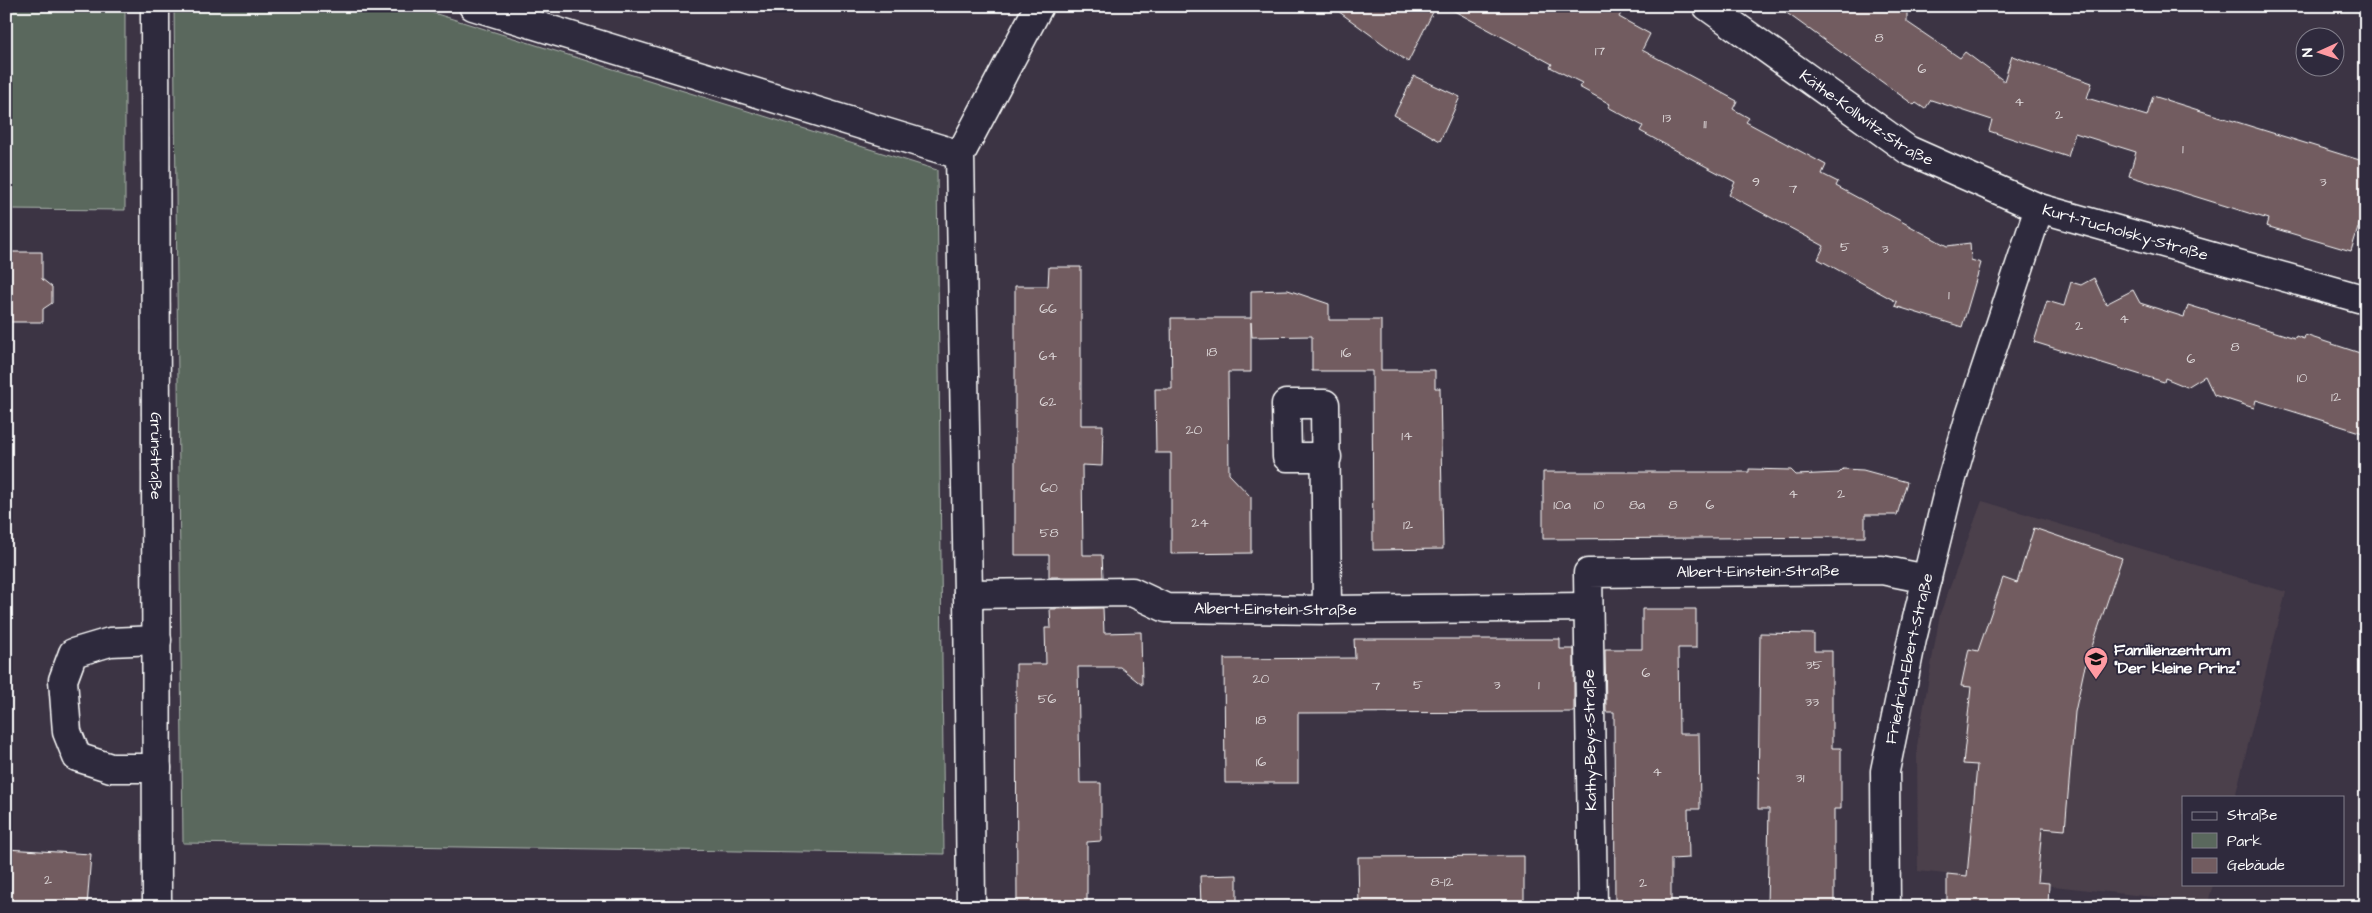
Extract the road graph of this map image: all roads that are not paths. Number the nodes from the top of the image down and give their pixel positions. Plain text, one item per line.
1 (155, 6) edge
2 (473, 6) edge
3 (1039, 6) edge
4 (1707, 6) edge
5 (960, 156) junction
6 (2039, 208) junction
7 (2366, 300) edge
8 (1970, 416) joint
9 (1326, 457) dead end
10 (1588, 573) joint
11 (1926, 579) junction
12 (968, 594) junction
13 (1588, 607) junction
14 (1327, 610) junction
15 (157, 640) junction
16 (157, 768) junction
17 (157, 907) edge
18 (971, 907) edge
19 (1592, 907) edge
20 (1886, 907) edge

1 - 15 street, Grünstraße
2 - 5 street
3 - 5 street
4 - 6 street, Käthe-Kollwitz-Straße
5 - 12 street
6 - 7 street, Kurt-Tucholsky-Straße
6 - 8 street, Kurt-Tucholsky-Straße
8 - 11 street, Friedrich-Ebert-Straße
9 - 14 street
10 - 11 street, Albert-Einstein-Straße
10 - 13 street, Kathy-Beys-Straße
11 - 20 street, Friedrich-Ebert-Straße
12 - 14 street, Albert-Einstein-Straße
12 - 18 street
13 - 14 street, Albert-Einstein-Straße
13 - 19 street, Kathy-Beys-Straße
15 - 16 street, Grünstraße
15 - 16 street
16 - 17 street, Grünstraße

